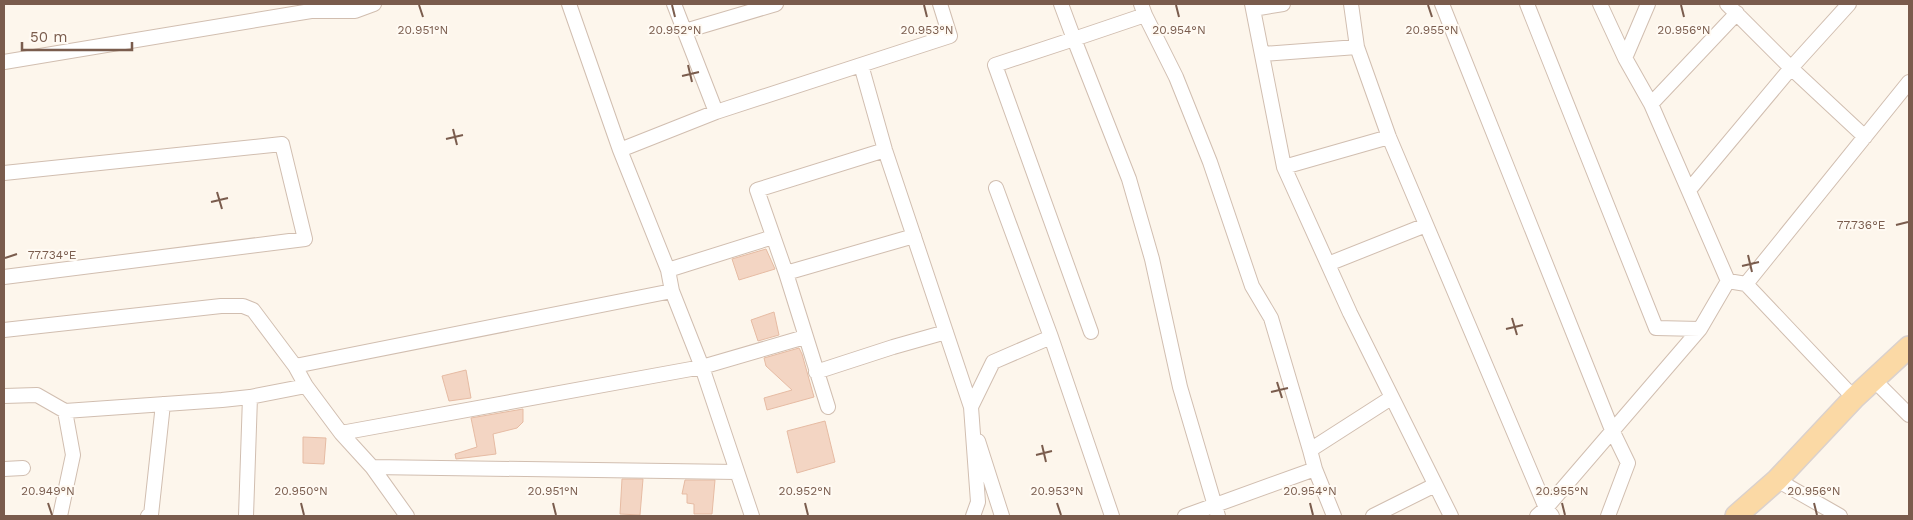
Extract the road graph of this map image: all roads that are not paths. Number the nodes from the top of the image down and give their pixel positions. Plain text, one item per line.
1 (374, 4) edge
2 (569, 4) edge
3 (674, 4) edge
4 (776, 4) edge
5 (940, 4) edge
6 (1061, 4) edge
7 (1283, 4) edge
8 (1351, 4) edge
9 (1442, 4) edge
10 (1527, 4) edge
11 (1600, 4) edge
12 (1648, 4) edge
13 (1848, 4) edge
14 (1253, 6) edge
15 (1143, 9) edge
16 (1732, 9) edge
17 (685, 31) junction
18 (1074, 39) junction
19 (1357, 47) junction
20 (1262, 54) junction
21 (1625, 58) junction
22 (4, 62) edge
23 (862, 64) junction
24 (1791, 68) junction
25 (1909, 82) edge
26 (1651, 104) junction
27 (716, 112) junction
28 (1389, 137) junction
29 (1865, 137) junction
30 (620, 150) junction
31 (885, 150) junction
32 (1284, 167) junction
33 (4, 174) edge
34 (996, 188) dead end
35 (1689, 190) junction
36 (1426, 225) junction
37 (914, 236) junction
38 (772, 237) junction
39 (1328, 264) junction
40 (668, 270) junction
41 (786, 273) junction
42 (4, 277) edge
43 (1728, 281) junction
44 (1746, 284) junction
45 (672, 291) junction
46 (1700, 329) junction
47 (4, 330) edge
48 (946, 332) junction
49 (1091, 332) dead end
50 (805, 337) junction
51 (1051, 337) junction
52 (1909, 347) edge
53 (295, 366) junction
54 (702, 367) junction
55 (816, 372) junction
56 (1874, 380) junction
57 (306, 386) junction
58 (4, 396) edge
59 (250, 397) junction
60 (1391, 398) junction
61 (1854, 398) junction
62 (163, 404) junction
63 (971, 406) junction
64 (828, 407) dead end
65 (65, 412) junction
66 (1909, 415) edge
67 (974, 428) junction
68 (1612, 430) junction
69 (341, 433) junction
70 (1310, 450) junction
71 (372, 467) junction
72 (23, 468) dead end
73 (4, 469) edge
74 (1315, 469) junction
75 (737, 472) junction
76 (1777, 480) junction
77 (1435, 485) junction
78 (1216, 510) edge
79 (1545, 514) edge
80 (60, 516) edge
81 (148, 516) edge
82 (246, 516) edge
83 (407, 516) edge
84 (752, 516) edge
85 (973, 516) edge
86 (1002, 516) edge
87 (1112, 516) edge
88 (1184, 516) edge
89 (1334, 516) edge
90 (1373, 516) edge
91 (1451, 516) edge
92 (1608, 516) edge
93 (1736, 516) edge
94 (1840, 516) edge

1 - 22 street
2 - 30 street
3 - 17 street
4 - 17 street
5 - 23 street
6 - 18 street
7 - 14 street
8 - 19 street
9 - 68 street
10 - 46 street
11 - 21 street
12 - 21 street
13 - 24 street
14 - 20 street
15 - 18 street
15 - 70 street
16 - 24 street
16 - 26 street
17 - 27 street
18 - 49 street
18 - 78 street
19 - 20 street
19 - 28 street
20 - 32 street
21 - 26 street
23 - 27 street
23 - 31 street
24 - 29 street
24 - 35 street
25 - 29 street
26 - 35 street
27 - 30 street
28 - 32 street
28 - 36 street
29 - 44 street
30 - 40 street
31 - 37 street
31 - 38 street
32 - 39 street
33 - 42 street
34 - 51 street
35 - 43 street
36 - 39 street
36 - 79 street
37 - 41 street
37 - 48 street
38 - 40 street
38 - 41 street
39 - 60 street
40 - 45 street
41 - 50 street
43 - 44 street
43 - 46 street
44 - 61 street
45 - 53 street
45 - 54 street
46 - 68 street
47 - 53 street
48 - 55 street
48 - 63 street
50 - 54 street
50 - 55 street
51 - 63 street
51 - 87 street
52 - 56 main road
53 - 57 street
54 - 69 street
54 - 75 street
55 - 64 street
56 - 61 main road
56 - 66 street
57 - 59 street
57 - 69 street
58 - 65 street
59 - 62 street
59 - 82 street
60 - 70 street
60 - 77 street
61 - 76 main road
62 - 65 street
62 - 81 street
63 - 67 street
65 - 80 street
67 - 85 street
67 - 86 street
68 - 79 street
68 - 92 street
69 - 71 street
70 - 74 street
71 - 75 street
71 - 83 street
72 - 73 street
74 - 78 street
74 - 89 street
75 - 84 street
76 - 93 main road
76 - 94 street
77 - 90 street
77 - 91 street
78 - 88 street

